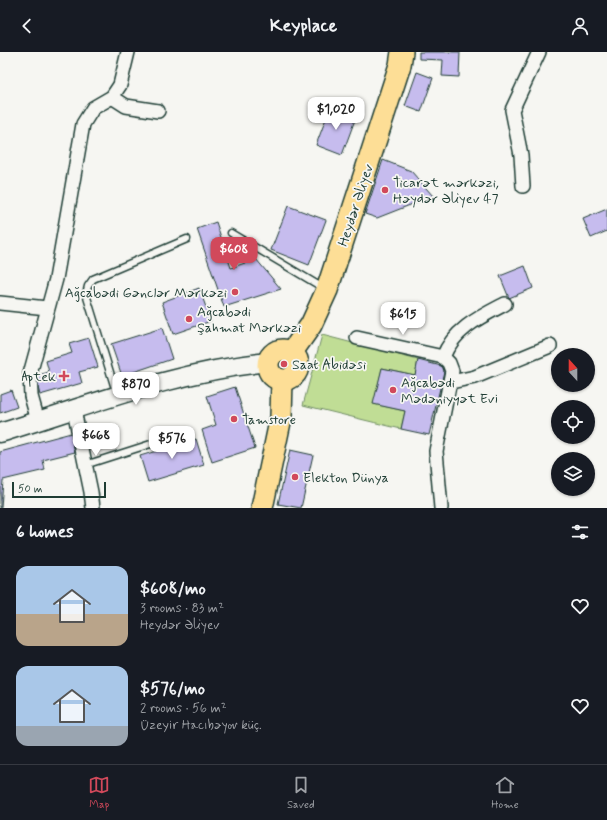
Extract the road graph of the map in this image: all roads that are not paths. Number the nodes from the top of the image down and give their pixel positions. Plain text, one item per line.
1 (128, 52) edge
2 (402, 52) edge
3 (539, 52) edge
4 (112, 97) junction
5 (158, 110) dead end
6 (523, 186) dead end
7 (231, 233) dead end
8 (187, 239) dead end
9 (327, 290) junction
10 (0, 303) edge
11 (505, 304) dead end
12 (47, 308) junction
13 (357, 338) dead end
14 (550, 346) dead end
15 (292, 352) junction
16 (443, 357) junction
17 (269, 362) junction
18 (282, 380) junction
19 (451, 382) junction
20 (118, 396) junction
21 (74, 410) junction
22 (38, 421) junction
23 (0, 433) edge
24 (160, 441) dead end
25 (85, 465) junction
26 (265, 507) edge
27 (93, 508) edge
28 (441, 508) edge

1 - 4 street
2 - 9 main road, Heydər Əliyev
3 - 6 street
4 - 5 street
4 - 12 street
7 - 9 lane
8 - 20 lane
9 - 15 main road, Heydər Əliyev
10 - 12 street
11 - 16 street
12 - 22 street
13 - 16 street
14 - 19 street
15 - 17 main road
15 - 18 main road
16 - 19 street
17 - 18 main road
17 - 20 main road
18 - 26 main road
19 - 28 street
20 - 21 main road
21 - 22 main road
21 - 25 street
22 - 23 main road
24 - 25 lane
25 - 27 street

